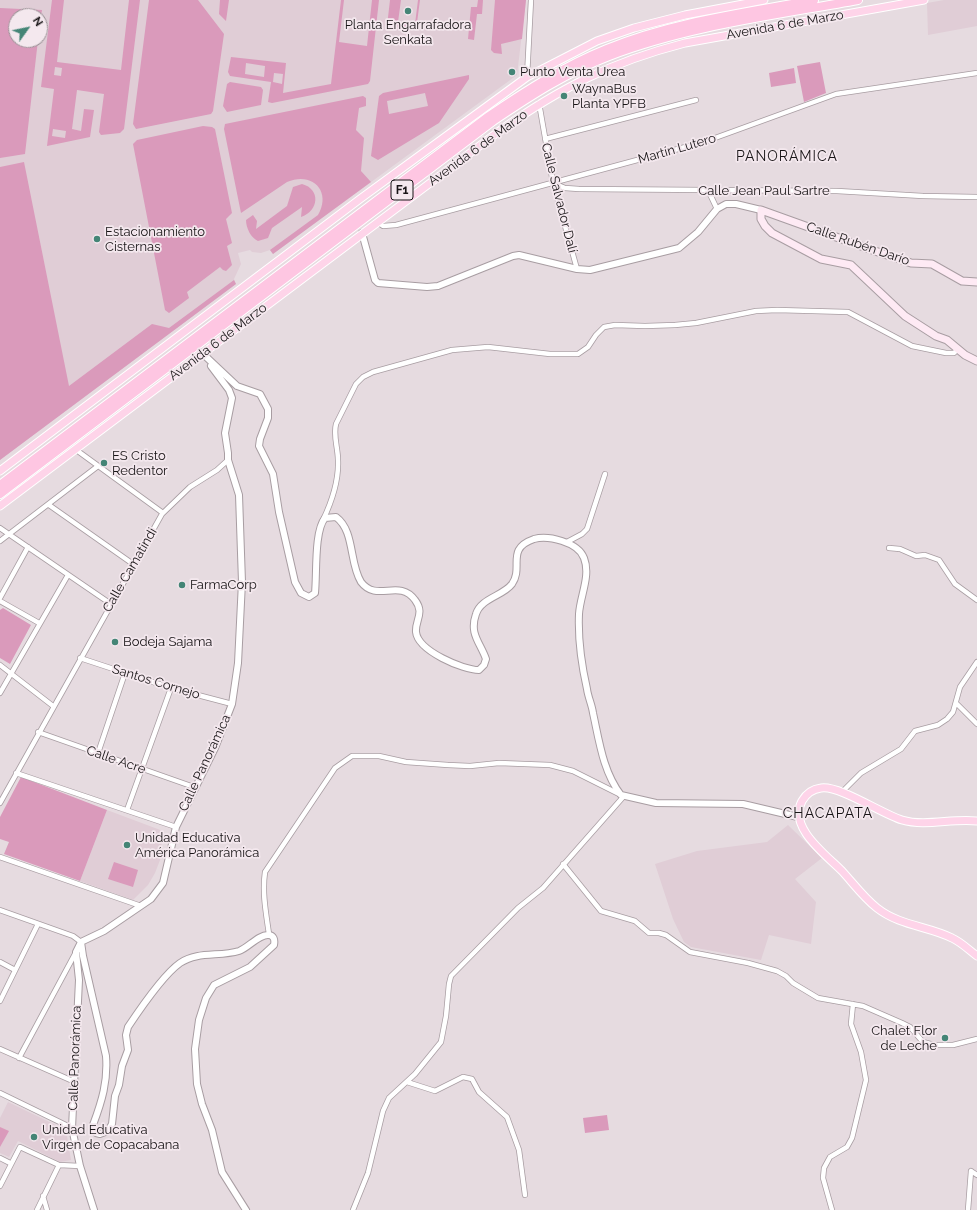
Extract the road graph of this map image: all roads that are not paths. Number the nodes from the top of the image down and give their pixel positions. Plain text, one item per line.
1 (531, 0) edge
2 (764, 0) edge
3 (814, 0) edge
4 (858, 0) edge
5 (924, 0) edge
6 (977, 73) edge
7 (527, 77) junction
8 (696, 100) dead end
9 (539, 103) junction
10 (544, 139) junction
11 (553, 183) junction
12 (708, 190) junction
13 (977, 197) edge
14 (717, 209) junction
15 (761, 210) junction
16 (377, 222) junction
17 (362, 233) junction
18 (577, 269) junction
19 (977, 282) edge
20 (958, 349) junction
21 (202, 353) junction
22 (977, 361) edge
23 (75, 449) junction
24 (228, 460) junction
25 (98, 466) junction
26 (0, 471) edge
27 (605, 474) dead end
28 (0, 485) edge
29 (0, 494) edge
30 (49, 505) junction
31 (0, 506) edge
32 (163, 513) junction
33 (322, 522) junction
34 (0, 528) edge
35 (9, 534) junction
36 (0, 541) edge
37 (567, 542) junction
38 (28, 547) junction
39 (889, 548) dead end
40 (133, 564) junction
41 (68, 574) junction
42 (0, 599) edge
43 (977, 600) edge
44 (111, 604) junction
45 (39, 623) junction
46 (80, 658) junction
47 (977, 662) edge
48 (0, 665) edge
49 (12, 673) junction
50 (125, 673) junction
51 (171, 688) junction
52 (0, 693) edge
53 (956, 703) junction
54 (232, 704) junction
55 (53, 706) junction
56 (977, 724) edge
57 (38, 732) junction
58 (98, 753) junction
59 (142, 768) junction
60 (16, 772) junction
61 (194, 787) junction
62 (842, 792) junction
63 (622, 796) junction
64 (0, 803) edge
65 (127, 810) junction
66 (798, 817) junction
67 (977, 821) edge
68 (176, 827) junction
69 (0, 857) edge
70 (563, 864) junction
71 (141, 906) junction
72 (0, 910) edge
73 (38, 924) junction
74 (269, 934) junction
75 (81, 942) junction
76 (76, 952) junction
77 (977, 956) edge
78 (0, 962) edge
79 (15, 970) junction
80 (0, 1001) edge
81 (853, 1004) junction
82 (977, 1039) edge
83 (0, 1049) edge
84 (19, 1058) junction
85 (75, 1082) junction
86 (407, 1082) junction
87 (0, 1093) edge
88 (72, 1128) junction
89 (0, 1158) edge
90 (10, 1163) junction
91 (59, 1165) junction
92 (80, 1166) junction
93 (977, 1175) edge
94 (0, 1186) edge
95 (525, 1195) dead end
96 (43, 1196) junction
97 (36, 1210) edge
98 (47, 1210) edge
99 (94, 1210) edge
100 (246, 1210) edge
101 (353, 1210) edge
102 (832, 1210) edge
103 (968, 1210) edge

1 - 7 street
2 - 7 main road
3 - 28 highway, Avenida 6 de Marzo / F1
4 - 29 highway, Avenida 6 de Marzo / F1
5 - 9 main road, Avenida 6 de Marzo
6 - 11 street, Martín Lutero
7 - 26 main road
8 - 10 street
9 - 10 street, Calle Salvador Dalí
9 - 16 main road, Avenida 6 de Marzo
10 - 11 street, Calle Salvador Dalí
11 - 12 street, Calle Jean Paul Sartre
11 - 16 street, Martín Lutero
11 - 18 street, Calle Salvador Dalí
12 - 13 street, Calle Jean Paul Sartre
12 - 14 street
14 - 15 street
14 - 18 street
15 - 19 main road, Calle Rubén Darío
15 - 20 main road
16 - 17 main road, Avenida 6 de Marzo
17 - 18 street
17 - 21 main road, Avenida 6 de Marzo
20 - 22 main road
20 - 33 street
21 - 23 main road, Avenida 6 de Marzo
21 - 24 street
21 - 33 street
23 - 25 street
23 - 31 main road, Avenida 6 de Marzo
24 - 32 street, Calle Camatindi
24 - 54 street, Calle Panorámica
25 - 30 street
25 - 32 street
27 - 37 street
30 - 35 street
30 - 40 street
32 - 40 street, Calle Camatindi
33 - 37 street
34 - 35 street
35 - 36 street
35 - 38 street
37 - 63 street
38 - 41 street
38 - 42 street
39 - 43 street
40 - 44 street, Calle Camatindi
41 - 44 street
41 - 45 street
42 - 45 street
44 - 46 street, Calle Camatindi
45 - 49 street
46 - 50 street, Santos Cornejo
46 - 55 street, Calle Camatindi
47 - 53 street
48 - 49 street
49 - 52 street
49 - 55 street
50 - 51 street, Santos Cornejo
50 - 58 street
51 - 54 street, Santos Cornejo
51 - 59 street
53 - 56 street
53 - 62 street
54 - 61 street, Calle Panorámica
55 - 57 street, Calle Camatindi
57 - 58 street, Calle Acre
57 - 60 street, Calle Camatindi
58 - 59 street, Calle Acre
59 - 61 street, Calle Acre
59 - 65 street
60 - 64 street, Calle Camatindi
60 - 65 street
61 - 68 street, Calle Panorámica
62 - 66 main road
62 - 67 main road
63 - 66 street
63 - 70 street
63 - 74 street
65 - 68 street
66 - 77 main road
68 - 71 street, Calle Panorámica
69 - 71 street
70 - 81 street
70 - 86 street
71 - 75 street, Calle Panorámica
72 - 73 street
73 - 75 street
73 - 79 street
74 - 75 street
74 - 100 street
75 - 76 street
76 - 84 street
76 - 85 street, Calle Panorámica
78 - 79 street
79 - 80 street
81 - 82 street
81 - 102 street
83 - 84 street
84 - 85 street
85 - 88 street, Calle Panorámica
86 - 95 street
86 - 101 street
87 - 88 street
88 - 92 street, Calle Panorámica
89 - 90 street
90 - 91 street
90 - 94 street
91 - 92 street
91 - 96 street
92 - 99 street, Calle Panorámica
93 - 103 street
96 - 97 street
96 - 98 street

